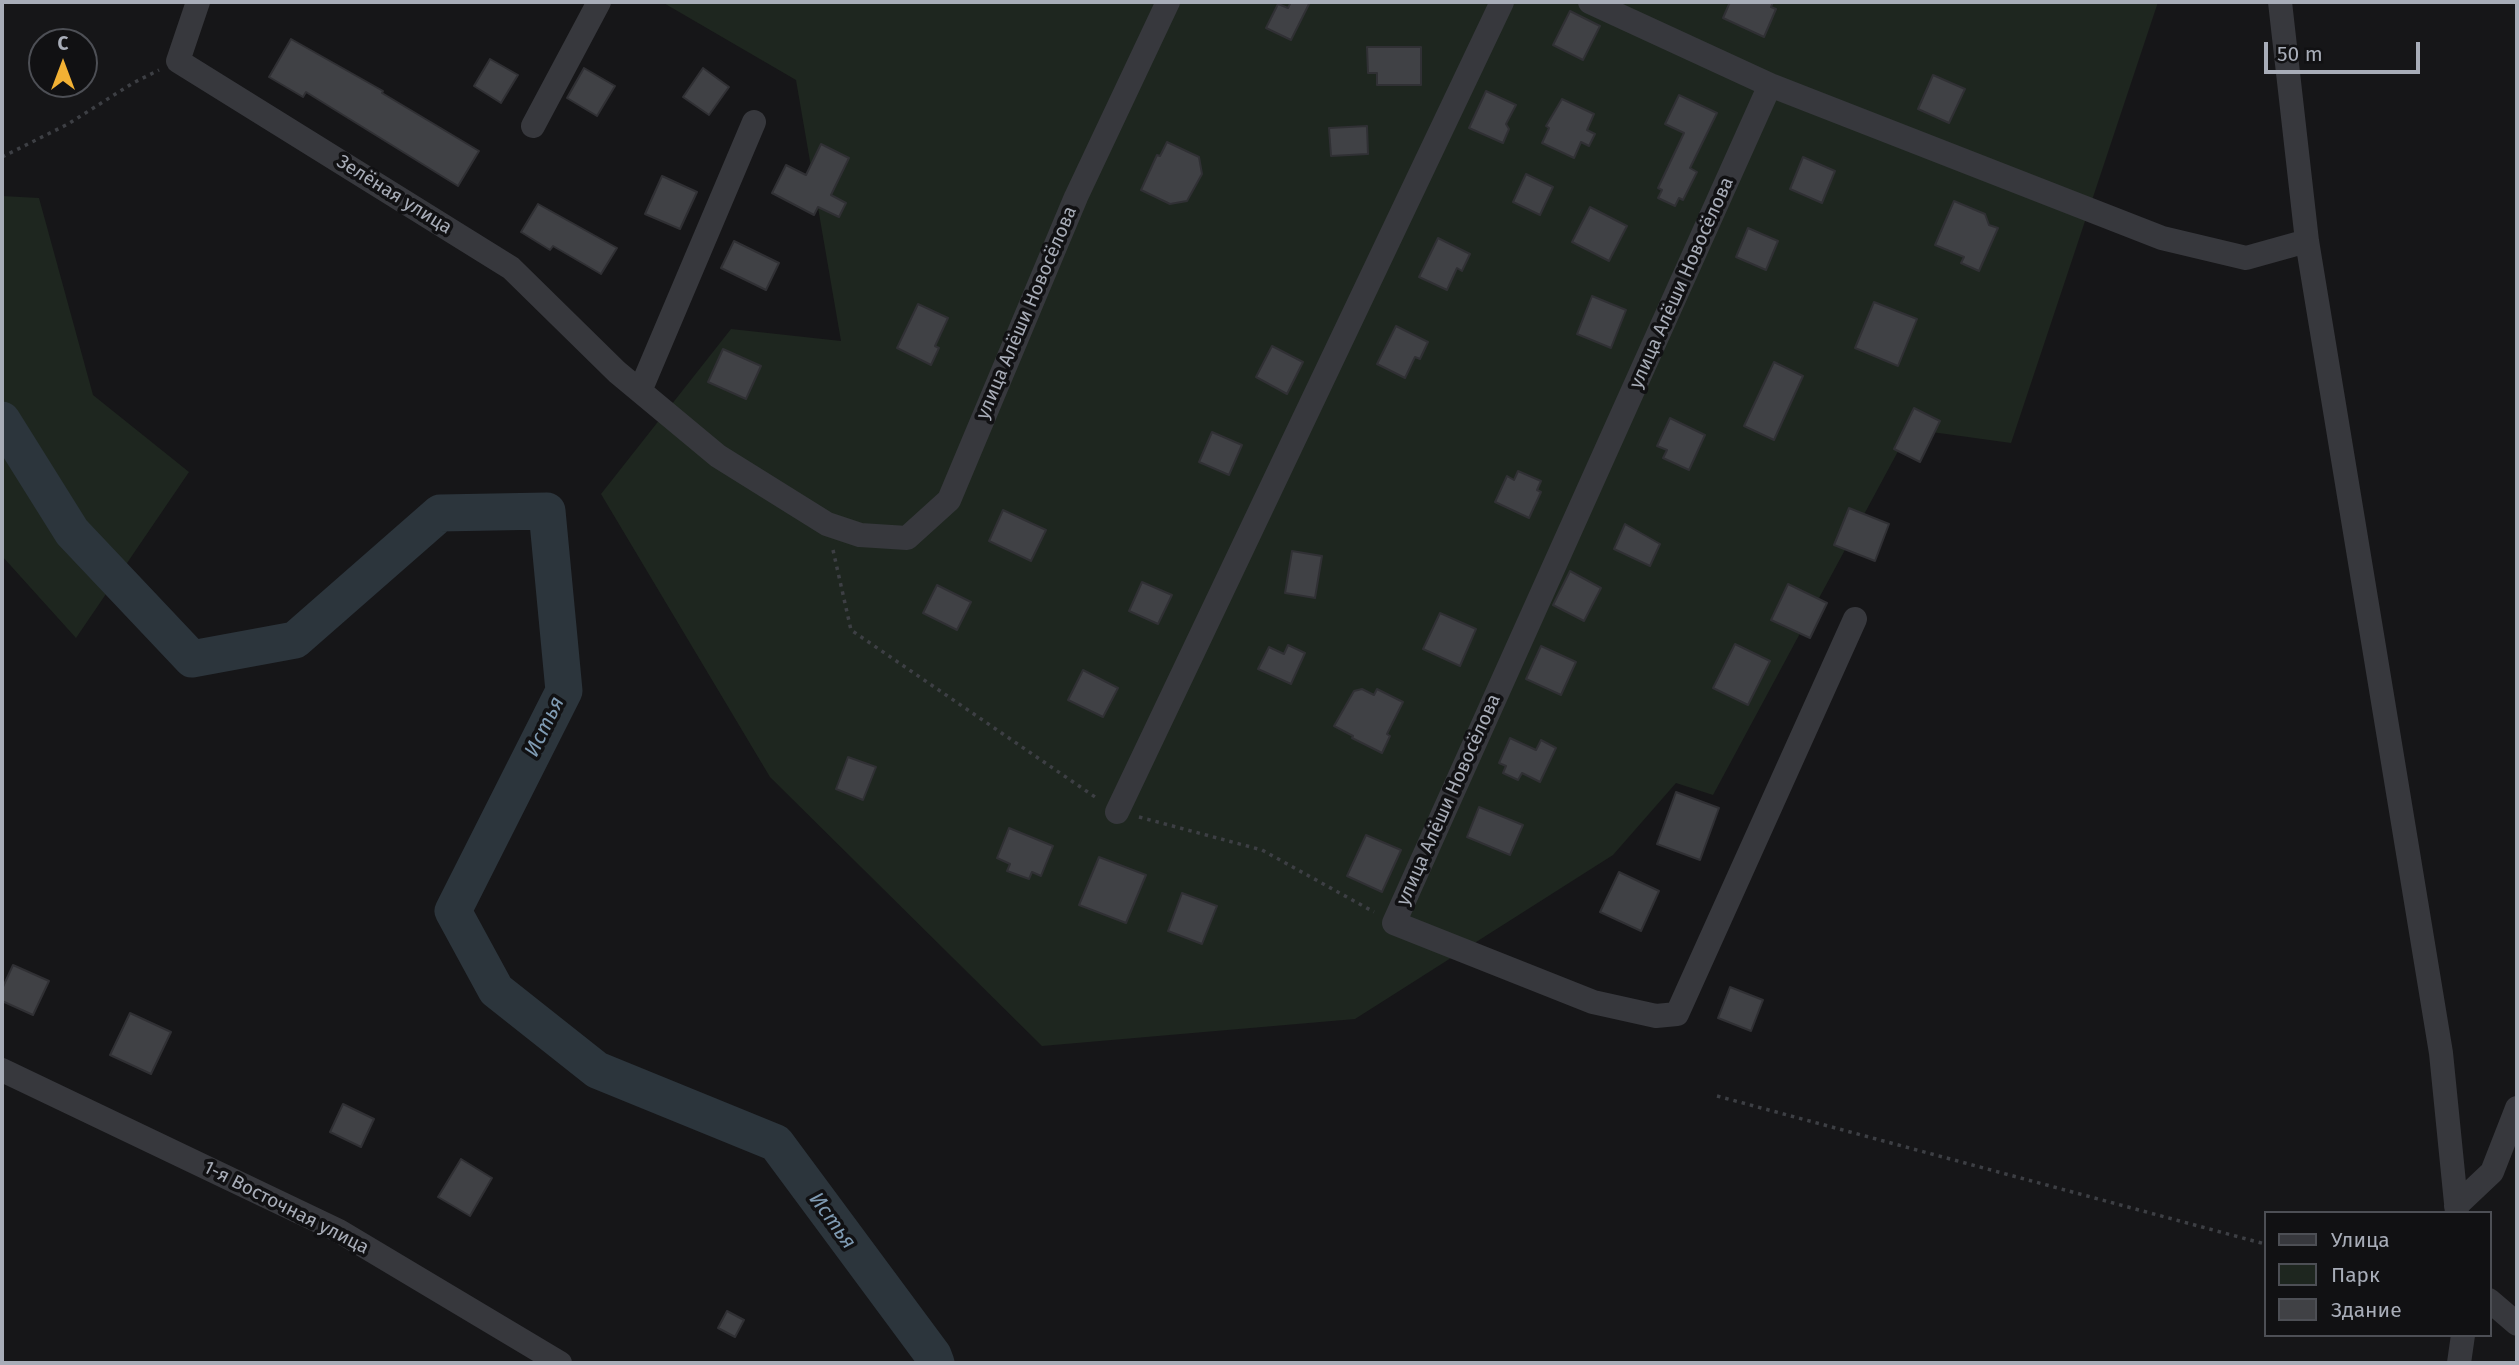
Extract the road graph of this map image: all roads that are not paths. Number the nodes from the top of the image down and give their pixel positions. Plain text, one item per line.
1 (198, 2) edge
2 (599, 2) edge
3 (1168, 2) edge
4 (1502, 2) edge
5 (1590, 2) edge
6 (2280, 2) edge
7 (1770, 85) junction
8 (754, 122) dead end
9 (533, 126) dead end
10 (2307, 241) junction
11 (640, 391) junction
12 (827, 524) joint
13 (1855, 619) dead end
14 (1117, 812) road end
15 (2, 1070) edge
16 (2517, 1108) edge
17 (2456, 1209) edge
18 (2491, 1302) edge
19 (2517, 1324) edge
20 (2463, 1337) edge
21 (560, 1363) edge
22 (2459, 1363) edge

1 - 11 street, Зелёная улица
2 - 9 street
3 - 12 street, улица Алёши Новосёлова
4 - 14 street
5 - 7 street
6 - 10 street
7 - 10 street
7 - 13 street, улица Алёши Новосёлова
8 - 11 street
10 - 17 street
11 - 12 street, Зелёная улица
15 - 21 street, 1-я Восточная улица
16 - 17 street
18 - 19 street
20 - 22 street

